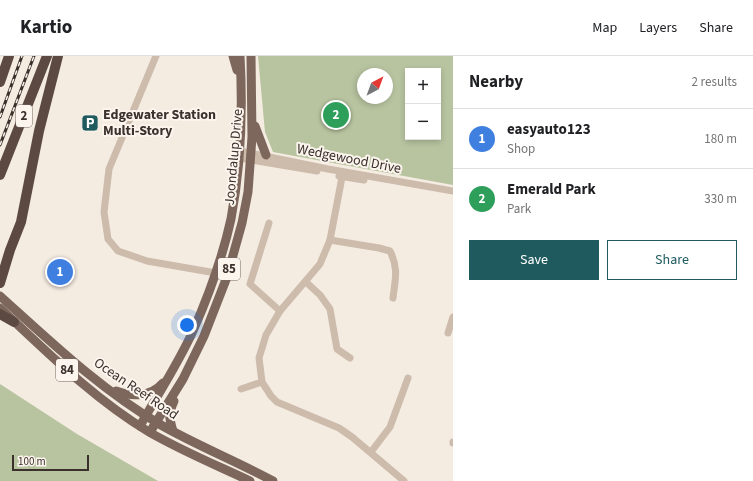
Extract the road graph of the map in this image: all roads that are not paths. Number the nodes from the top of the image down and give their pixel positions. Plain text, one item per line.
1 (9, 56) edge
2 (48, 56) edge
3 (58, 56) edge
4 (156, 56) edge
5 (233, 56) edge
6 (240, 56) edge
7 (251, 56) edge
8 (241, 81) junction
9 (0, 82) edge
10 (253, 119) junction
11 (240, 155) junction
12 (266, 155) junction
13 (251, 156) junction
14 (343, 174) junction
15 (0, 175) edge
16 (453, 191) edge
17 (453, 196) edge
18 (269, 223) dead end
19 (330, 240) junction
20 (10, 250) junction
21 (0, 268) edge
22 (216, 273) junction
23 (306, 282) junction
24 (0, 283) edge
25 (0, 296) edge
26 (393, 298) dead end
27 (0, 308) edge
28 (280, 311) junction
29 (0, 314) edge
30 (453, 317) edge
31 (14, 322) junction
32 (448, 333) dead end
33 (350, 358) dead end
34 (172, 373) junction
35 (408, 378) dead end
36 (183, 379) junction
37 (262, 382) junction
38 (105, 387) junction
39 (241, 389) dead end
40 (146, 415) junction
41 (156, 421) junction
42 (140, 426) junction
43 (173, 431) junction
44 (150, 432) junction
45 (371, 452) junction
46 (250, 481) edge
47 (273, 481) edge
48 (404, 481) edge

1 - 9 highway
2 - 15 highway, 2
3 - 20 highway
4 - 22 street
5 - 8 main road
6 - 8 main road, Joondalup Drive / 85
7 - 10 main road, Joondalup Drive / 85
8 - 11 main road, Joondalup Drive / 85
10 - 12 main road
10 - 13 main road, Joondalup Drive / 85
11 - 13 street, Wedgewood Drive
11 - 22 main road, Joondalup Drive / 85
12 - 13 street, Wedgewood Drive
12 - 14 street, Wedgewood Drive
13 - 14 street, Wedgewood Drive
13 - 36 main road, Joondalup Drive / 85
14 - 16 street, Wedgewood Drive
14 - 17 street, Wedgewood Drive
14 - 19 street
18 - 28 street
19 - 23 street
19 - 26 street
20 - 21 highway
20 - 24 highway
22 - 34 main road, Joondalup Drive / 85
23 - 28 street
23 - 33 street
25 - 38 main road, Ocean Reef Road / 84
27 - 31 main road, Ocean Reef Road / 84
28 - 37 street
29 - 31 highway
30 - 32 street
31 - 42 main road, Ocean Reef Road / 84
34 - 38 main road
34 - 40 main road, Joondalup Drive / 85
35 - 45 street
36 - 41 main road, Joondalup Drive / 85
36 - 43 main road
37 - 39 street
37 - 45 street
38 - 40 main road, Ocean Reef Road / 84
40 - 41 main road, Ocean Reef Road / 84
40 - 42 main road, Joondalup Drive / 85
41 - 43 main road, Ocean Reef Road / 84
41 - 44 main road, Joondalup Drive / 85
42 - 44 main road, Ocean Reef Road / 84
43 - 47 main road, Ocean Reef Road / 84
44 - 46 main road, Ocean Reef Road / 84
45 - 48 street

